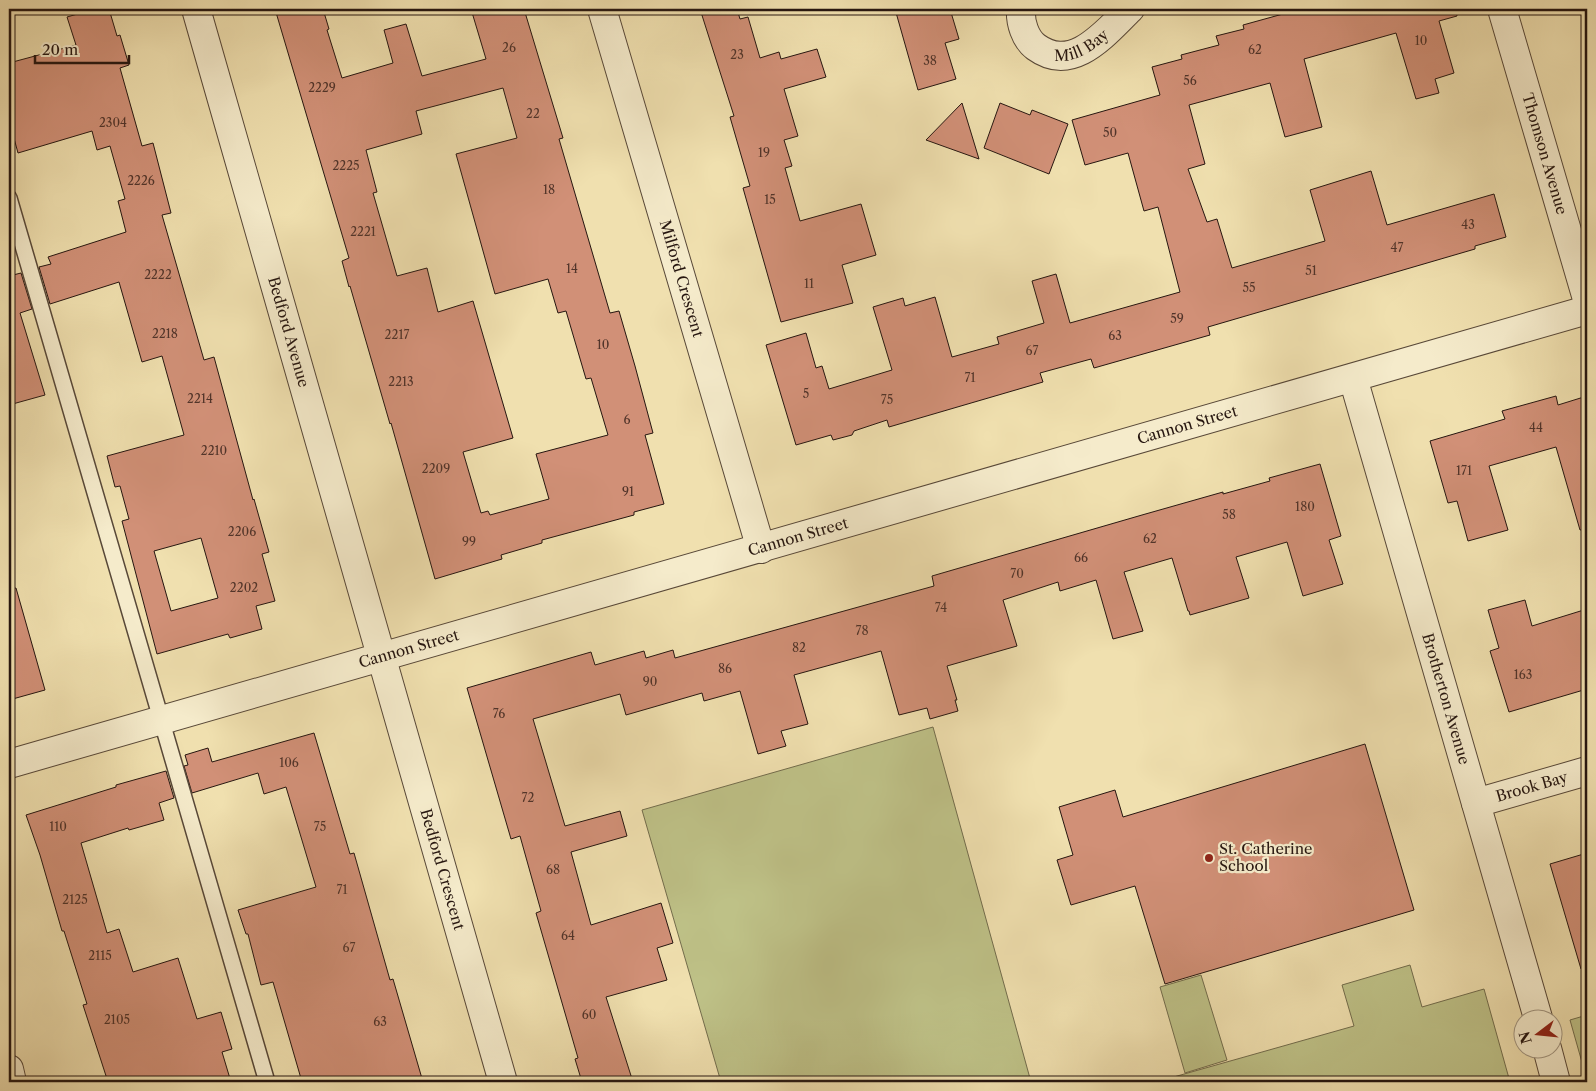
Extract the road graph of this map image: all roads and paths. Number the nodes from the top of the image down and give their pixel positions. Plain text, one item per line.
1 (196, 9) edge
2 (602, 9) edge
3 (1021, 9) edge
4 (1130, 9) edge
5 (1502, 9) edge
6 (9, 198) edge
7 (1587, 299) edge
8 (1587, 310) edge
9 (1354, 378) junction
10 (761, 549) junction
11 (380, 657) junction
12 (162, 720) junction
13 (9, 764) edge
14 (1587, 771) edge
15 (1476, 803) junction
16 (1535, 1008) edge
17 (1550, 1058) edge
18 (9, 1069) edge
19 (12, 1082) edge
20 (267, 1082) edge
21 (503, 1082) edge
22 (1556, 1082) edge

1 - 11 street, Bedford Avenue
2 - 10 street, Milford Crescent
3 - 4 street, Mill Bay
5 - 7 street, Thomson Avenue
6 - 12 lane
8 - 9 street, Cannon Street
9 - 10 street, Cannon Street
9 - 15 street, Brotherton Avenue
10 - 11 street, Cannon Street
11 - 12 street, Cannon Street
11 - 21 street, Bedford Crescent
12 - 13 street, Cannon Street
12 - 20 lane
14 - 15 street, Brook Bay
15 - 16 street, Brotherton Avenue
17 - 22 street
18 - 19 street

